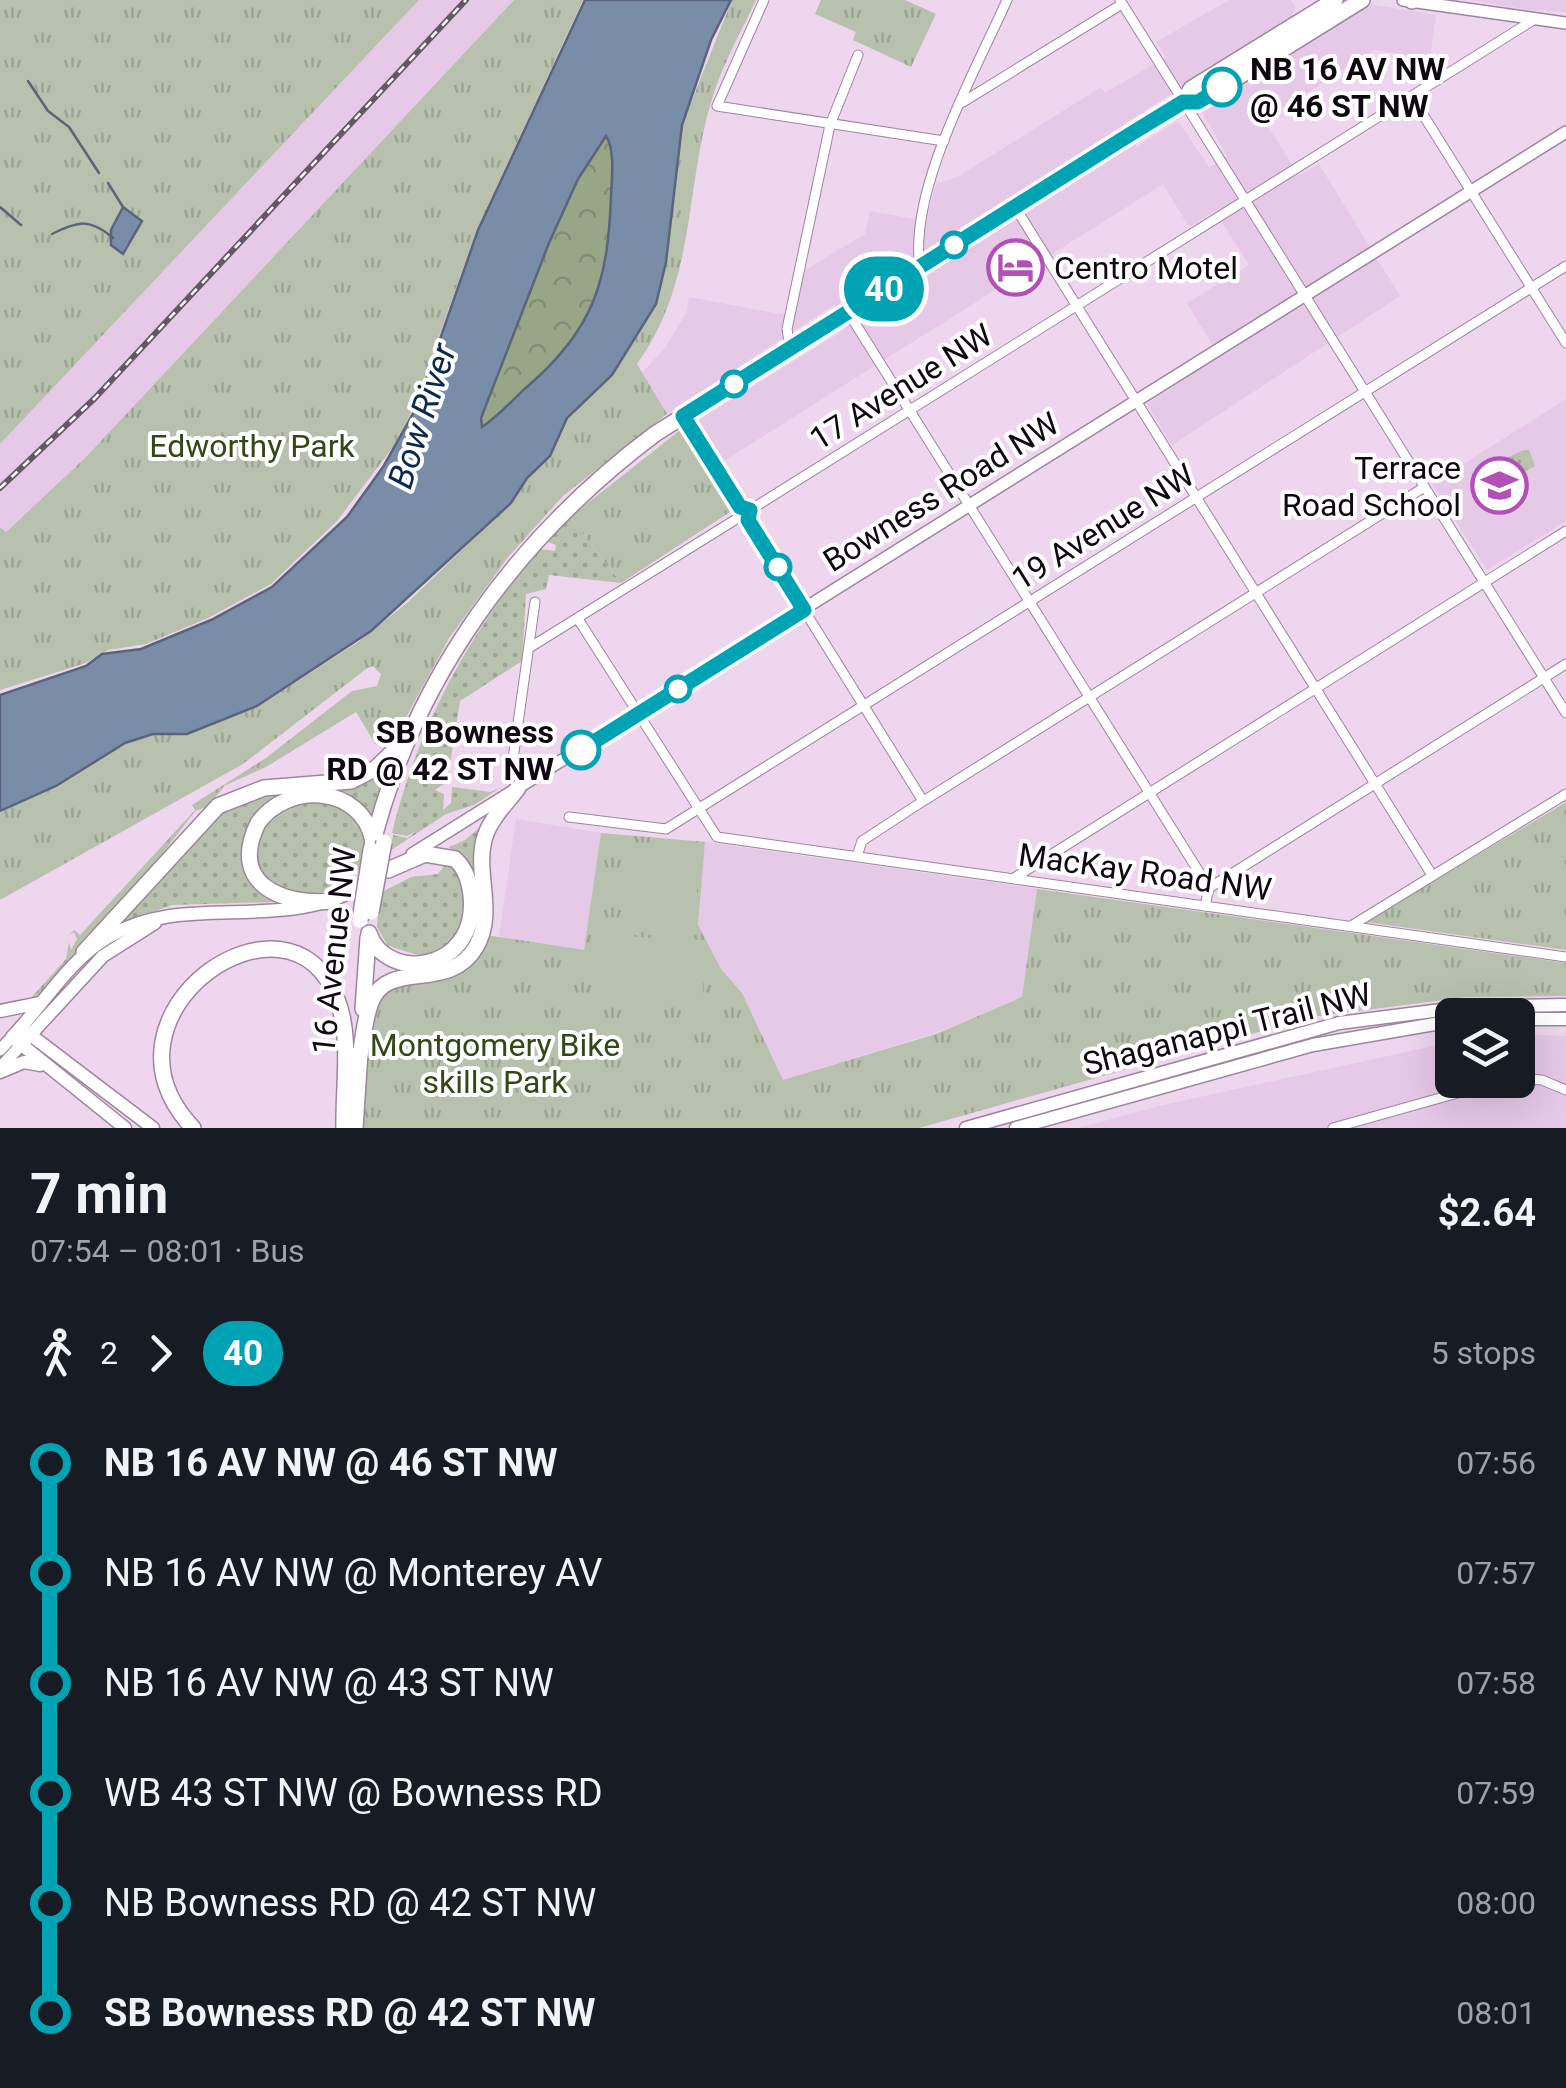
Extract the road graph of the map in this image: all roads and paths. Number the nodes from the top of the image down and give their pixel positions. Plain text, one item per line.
1 (764, 0) edge
2 (1007, 0) edge
3 (1301, 0) edge
4 (1335, 0) edge
5 (1362, 0) edge
6 (1402, 0) edge
7 (1412, 1) edge
8 (1121, 2) edge
9 (1535, 19) junction
10 (1302, 20) junction
11 (1566, 23) edge
12 (858, 55) dead end
13 (1412, 97) junction
14 (1183, 102) junction
15 (960, 104) junction
16 (830, 125) junction
17 (1566, 132) edge
18 (944, 141) junction
19 (1472, 192) junction
20 (1245, 201) junction
21 (1015, 207) junction
22 (1566, 266) edge
23 (920, 267) junction
24 (1531, 288) junction
25 (1304, 296) junction
26 (1076, 307) junction
27 (848, 312) junction
28 (1566, 343) edge
29 (790, 348) junction
30 (1364, 392) junction
31 (1136, 403) junction
32 (910, 410) junction
33 (683, 416) junction
34 (1423, 488) junction
35 (1196, 498) junction
36 (969, 505) junction
37 (744, 514) junction
38 (1566, 531) edge
39 (1483, 583) junction
40 (1256, 592) junction
41 (535, 602) dead end
42 (1030, 602) junction
43 (804, 610) junction
44 (578, 619) junction
45 (472, 624) junction
46 (529, 648) junction
47 (1566, 664) edge
48 (1544, 678) junction
49 (1316, 689) junction
50 (1090, 697) junction
51 (864, 706) junction
52 (638, 714) junction
53 (1566, 714) edge
54 (406, 741) junction
55 (512, 766) dead end
56 (1375, 785) junction
57 (518, 788) junction
58 (1150, 792) junction
59 (1566, 794) edge
60 (924, 801) junction
61 (698, 810) junction
62 (569, 816) dead end
63 (376, 845) junction
64 (856, 856) junction
65 (388, 870) junction
66 (1432, 875) junction
67 (1014, 878) junction
68 (1210, 888) junction
69 (333, 901) junction
70 (1205, 906) junction
71 (166, 917) junction
72 (367, 922) junction
73 (1350, 927) junction
74 (84, 952) junction
75 (1566, 957) edge
76 (43, 1003) junction
77 (61, 1003) junction
78 (1566, 1005) edge
79 (0, 1010) edge
80 (1535, 1020) edge
81 (1566, 1020) edge
82 (1435, 1024) edge
83 (21, 1036) junction
84 (0, 1050) edge
85 (360, 1061) junction
86 (67, 1066) junction
87 (0, 1070) edge
88 (50, 1070) junction
89 (1535, 1079) edge
90 (1566, 1090) edge
91 (1440, 1098) edge
92 (125, 1128) edge
93 (153, 1128) edge
94 (193, 1128) edge
95 (344, 1128) edge
96 (355, 1128) edge
97 (966, 1128) edge
98 (1016, 1128) edge
99 (1333, 1128) edge

1 - 16 street
2 - 15 street
3 - 10 highway
4 - 10 highway, 16 Avenue NW
5 - 14 highway, 16 Avenue NW
6 - 7 street
7 - 9 street
8 - 14 street
8 - 15 street
9 - 11 street
9 - 13 street, 17 Avenue NW
10 - 14 highway, 16 Avenue NW
12 - 16 street
13 - 19 street
13 - 20 street, 17 Avenue NW
14 - 20 street
14 - 21 highway, 16 Avenue NW
15 - 18 street
16 - 18 street
16 - 29 street
17 - 19 street, Bowness Road NW
18 - 23 street
19 - 24 street
19 - 25 street, Bowness Road NW
20 - 25 street
20 - 26 street, 17 Avenue NW
21 - 23 highway, 16 Avenue NW
21 - 26 street
22 - 24 street, 19 Avenue NW
23 - 27 highway, 16 Avenue NW
24 - 28 street
24 - 30 street, 19 Avenue NW
25 - 30 street
25 - 31 street, Bowness Road NW
26 - 31 street
26 - 32 street, 17 Avenue NW
27 - 29 highway, 16 Avenue NW
27 - 32 street
29 - 33 highway, 16 Avenue NW
30 - 34 street
30 - 35 street, 19 Avenue NW
31 - 35 street
31 - 36 street, Bowness Road NW
32 - 36 street
32 - 37 street, 17 Avenue NW
33 - 37 street
33 - 45 highway, 16 Avenue NW
34 - 39 street
34 - 40 street
35 - 40 street
35 - 42 street, 19 Avenue NW
36 - 42 street
36 - 43 street, Bowness Road NW
37 - 43 street
37 - 44 street, 17 Avenue NW
38 - 39 street
39 - 48 street
39 - 49 street
40 - 49 street
40 - 50 street
41 - 46 street
42 - 50 street
42 - 51 street, 19 Avenue NW
43 - 51 street
43 - 52 street, Bowness Road NW
44 - 46 street, 17 Avenue NW
44 - 52 street
45 - 54 highway, 16 Avenue NW
45 - 63 highway, 16 Avenue NW
46 - 55 street
47 - 48 street
48 - 53 street
48 - 56 street
49 - 56 street
49 - 58 street
50 - 58 street
50 - 60 street
51 - 60 street
51 - 61 street, 19 Avenue NW
52 - 57 street, Bowness Road NW
52 - 61 street
54 - 63 highway, 16 Avenue NW
54 - 74 highway
56 - 66 street
56 - 68 street
57 - 65 street, Bowness Road NW
57 - 85 highway
58 - 67 street
58 - 68 street
59 - 66 street
60 - 64 street
61 - 62 street, 19 Avenue NW
61 - 64 street, MacKay Road NW
63 - 69 highway
63 - 72 highway, 16 Avenue NW, bridge
64 - 67 street, MacKay Road NW
65 - 69 main road, Bowness Road NW
65 - 72 highway
66 - 73 street
67 - 70 street, MacKay Road NW
68 - 70 street
69 - 71 main road, Bowness Road NW
70 - 73 street, MacKay Road NW
71 - 74 main road, Bowness Road NW
71 - 77 main road, Bowness Road NW
72 - 85 highway, 16 Avenue NW
72 - 95 highway, 16 Avenue NW
73 - 75 street, MacKay Road NW
74 - 76 main road, Bowness Road NW
76 - 79 main road
76 - 83 main road, Bowness Road NW
77 - 83 main road, Bowness Road NW
77 - 86 main road
78 - 97 main road, Shaganappi Trail NW
80 - 81 main road
82 - 98 main road, Shaganappi Trail NW
83 - 84 street, Bowness Road NW
83 - 86 main road
83 - 87 street, Bowness Road NW
83 - 88 main road
85 - 96 highway, 16 Avenue NW
86 - 93 main road
87 - 88 main road
88 - 92 main road
89 - 90 street
91 - 99 street
94 - 95 highway

